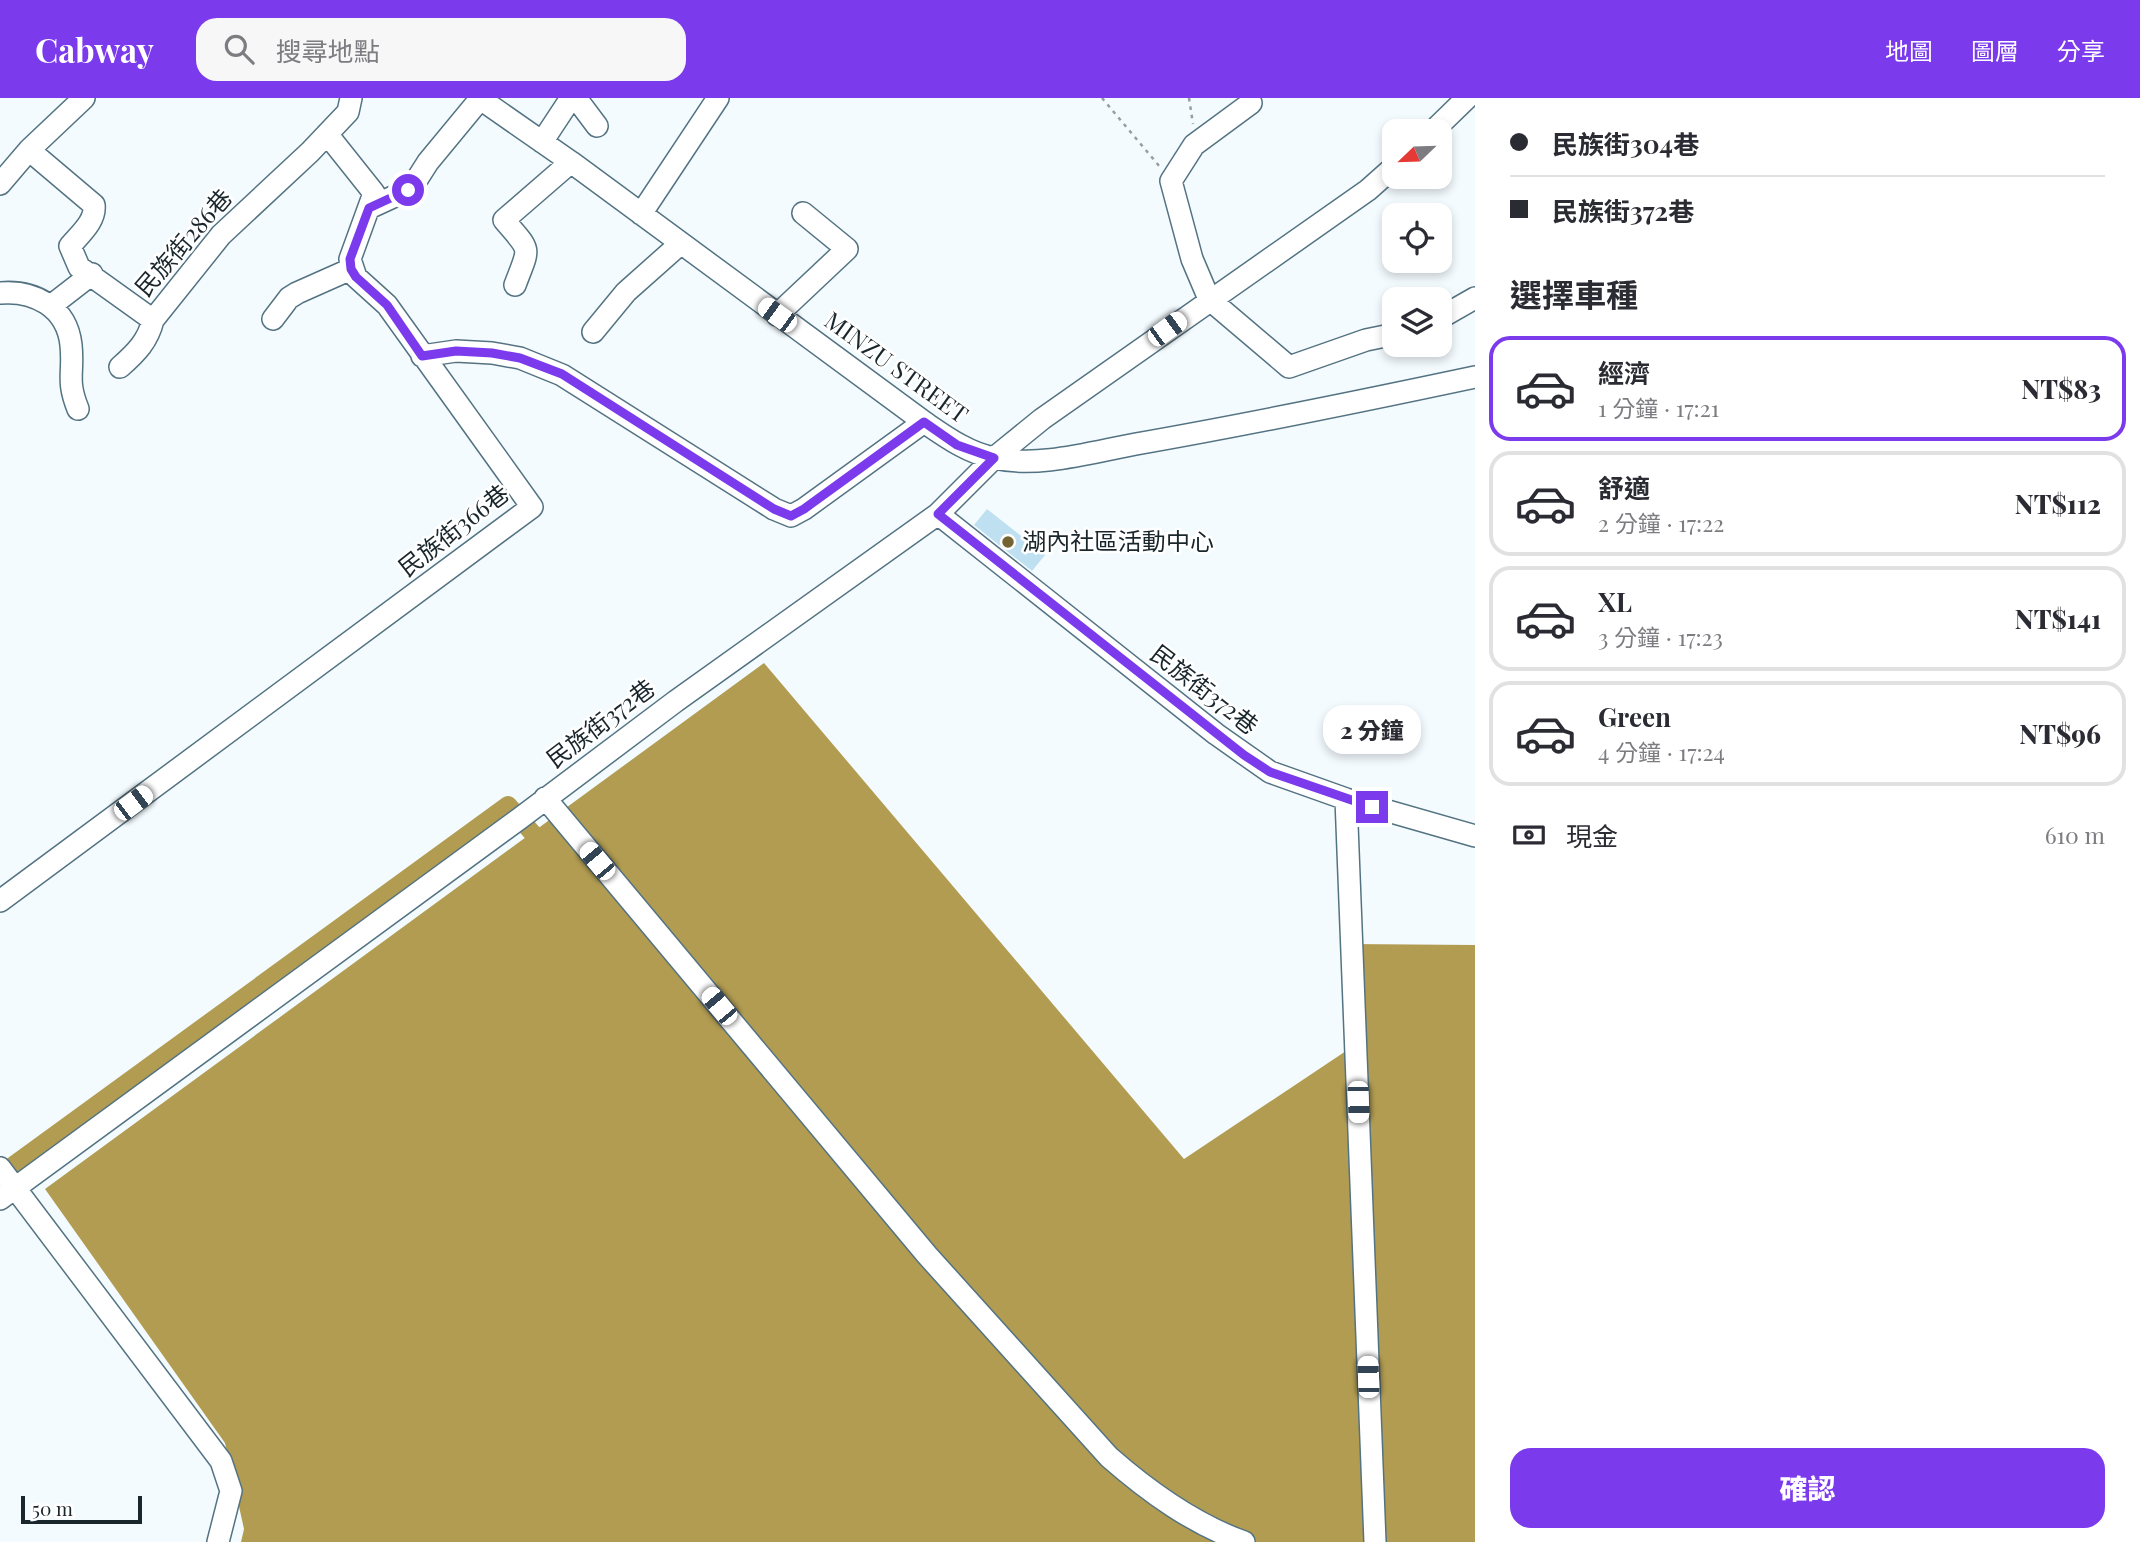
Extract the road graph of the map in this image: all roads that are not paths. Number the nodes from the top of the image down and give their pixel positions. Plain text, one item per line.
1 (84, 98) edge
2 (351, 98) edge
3 (574, 98) edge
4 (718, 98) edge
5 (1467, 98) edge
6 (479, 99) edge
7 (1251, 103) dead end
8 (1445, 119) edge
9 (597, 126) dead end
10 (327, 134) junction
11 (542, 142) junction
12 (29, 150) junction
13 (571, 162) junction
14 (1382, 178) edge
15 (0, 184) edge
16 (369, 208) junction
17 (803, 213) dead end
18 (641, 214) junction
19 (680, 244) junction
20 (351, 269) junction
21 (92, 274) junction
22 (516, 285) dead end
23 (0, 293) edge
24 (1475, 298) edge
25 (1209, 299) junction
26 (52, 306) junction
27 (1452, 311) edge
28 (777, 315) junction
29 (274, 319) dead end
30 (152, 320) junction
31 (593, 332) dead end
32 (1382, 337) edge
33 (422, 356) junction
34 (120, 367) dead end
35 (1475, 377) edge
36 (78, 409) dead end
37 (924, 422) junction
38 (994, 458) junction
39 (938, 514) junction
40 (1346, 799) junction
41 (533, 808) junction
42 (1475, 836) edge
43 (0, 901) edge
44 (1, 1169) edge
45 (7, 1193) edge
46 (218, 1542) edge
47 (1244, 1542) edge
48 (1375, 1542) edge

1 - 12 street
2 - 10 street, 民族街286巷
3 - 9 street
3 - 11 street
4 - 18 street
5 - 8 street
6 - 11 street, MINZU STREET
6 - 16 street
7 - 25 street
10 - 16 street
10 - 30 street, 民族街286巷
11 - 13 street, MINZU STREET
12 - 15 street
12 - 21 street
13 - 18 street, MINZU STREET
13 - 22 street
14 - 25 street, 民族街372巷
16 - 20 street
17 - 28 street
18 - 19 street, MINZU STREET
19 - 28 street, MINZU STREET
19 - 31 street
20 - 29 street
20 - 33 street
21 - 26 street
21 - 30 street
23 - 26 street
24 - 27 street
25 - 32 street
25 - 38 street, 民族街372巷
26 - 36 street
28 - 37 street, MINZU STREET
30 - 34 street, 民族街286巷
33 - 37 street
33 - 43 street, 民族街366巷
35 - 38 street, MINZU STREET
37 - 38 street, MINZU STREET
38 - 39 street, 民族街372巷
39 - 40 street, 民族街372巷
39 - 41 street, 民族街372巷
40 - 42 street, 民族街372巷
40 - 48 street
41 - 45 street, 民族街372巷
41 - 47 street
44 - 45 street
45 - 46 street

